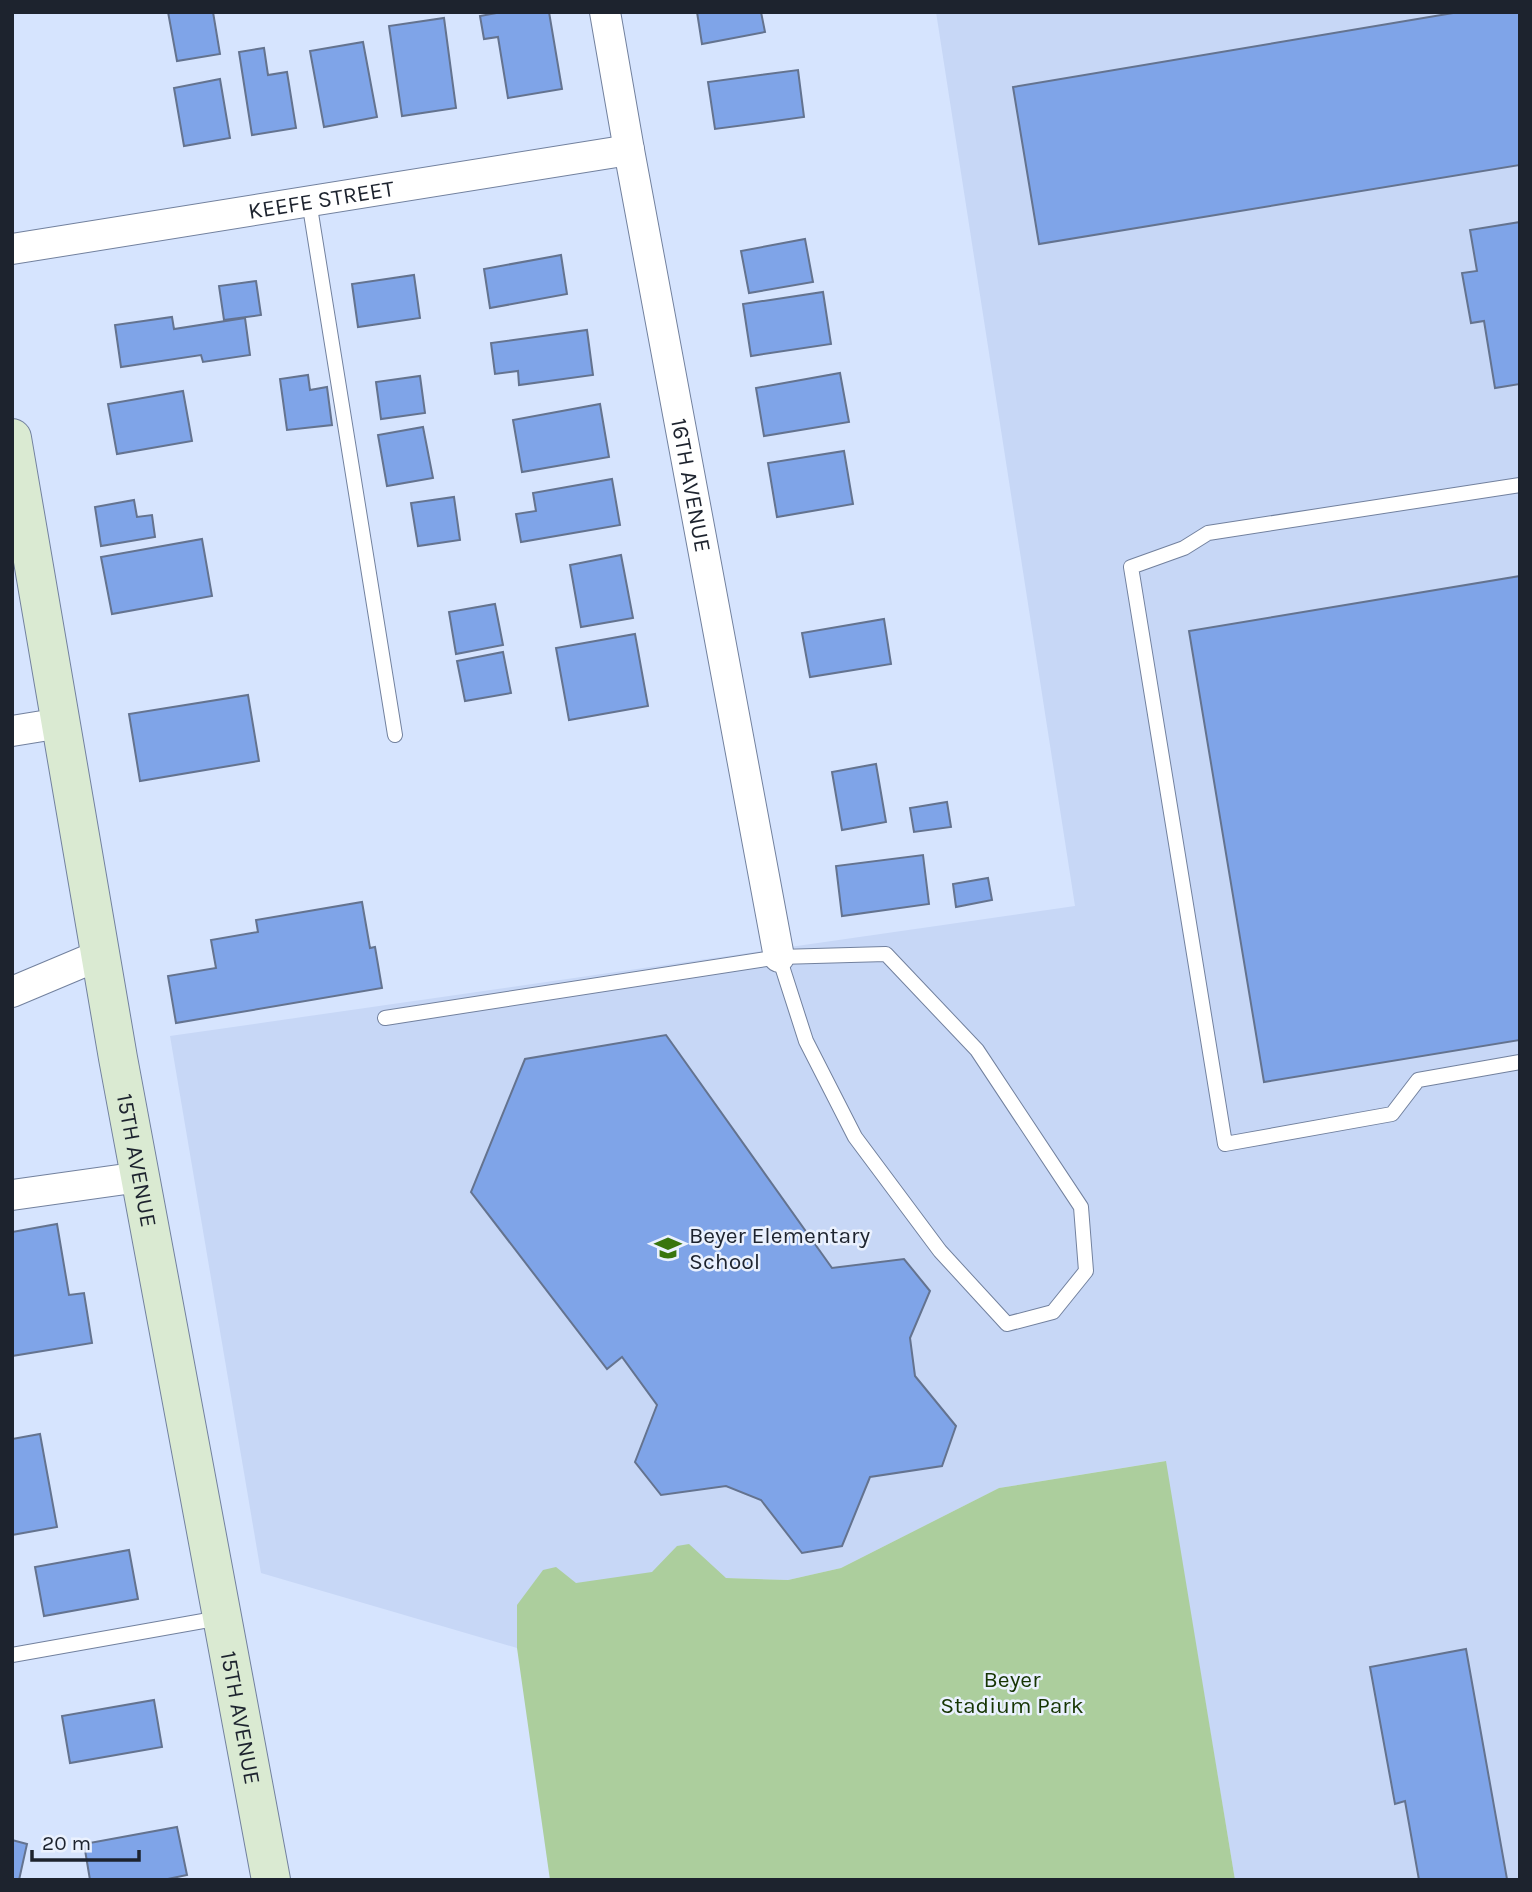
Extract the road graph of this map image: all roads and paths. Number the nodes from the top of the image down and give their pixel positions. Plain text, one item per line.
1 (605, 12) edge
2 (629, 150) junction
3 (309, 201) junction
4 (12, 249) edge
5 (12, 438) edge
6 (1520, 485) edge
7 (18, 504) edge
8 (61, 723) junction
9 (12, 731) edge
10 (395, 735) dead end
11 (100, 955) junction
12 (779, 957) junction
13 (12, 992) edge
14 (385, 1017) dead end
15 (1520, 1062) edge
16 (140, 1177) junction
17 (12, 1195) edge
18 (222, 1618) junction
19 (12, 1655) edge
20 (271, 1880) edge

1 - 2 street, 16TH AVENUE
2 - 3 street, KEEFE STREET
2 - 12 street, 16TH AVENUE
3 - 4 street, KEEFE STREET
3 - 10 lane
5 - 7 main road, 15TH AVENUE
6 - 15 lane
7 - 8 main road, 15TH AVENUE
8 - 9 street
8 - 11 main road, 15TH AVENUE
11 - 13 street
11 - 16 main road, 15TH AVENUE
12 - 12 lane
12 - 14 lane
16 - 17 street
16 - 18 main road, 15TH AVENUE
18 - 19 lane
18 - 20 main road, 15TH AVENUE

